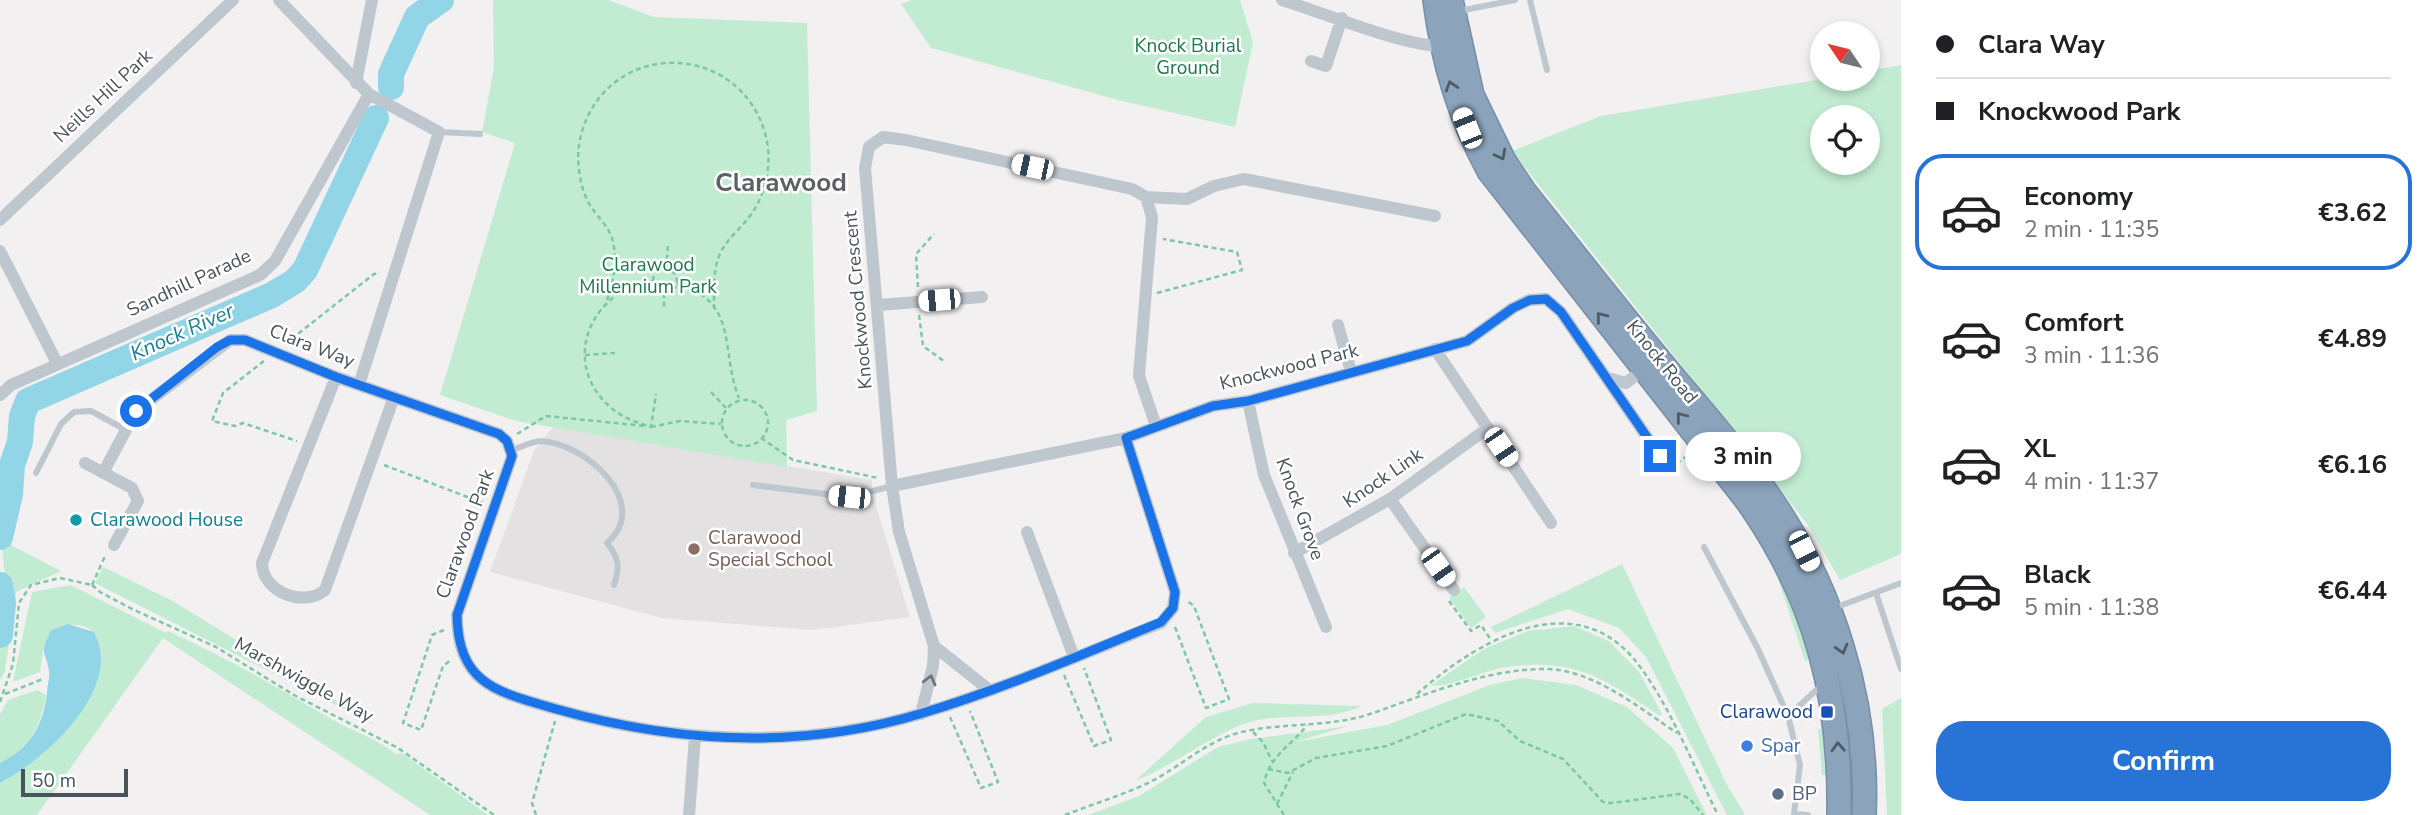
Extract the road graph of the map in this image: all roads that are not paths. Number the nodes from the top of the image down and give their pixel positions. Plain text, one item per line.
1 (233, 0) edge
2 (279, 0) edge
3 (372, 0) edge
4 (1282, 0) edge
5 (1516, 0) edge
6 (1531, 0) edge
7 (1446, 4) edge
8 (1342, 18) junction
9 (1450, 46) junction
10 (1311, 61) dead end
11 (1547, 71) dead end
12 (356, 83) junction
13 (369, 94) junction
14 (439, 132) junction
15 (480, 134) dead end
16 (1146, 197) junction
17 (1435, 216) dead end
18 (0, 220) edge
19 (0, 251) edge
20 (982, 297) dead end
21 (878, 305) junction
22 (1338, 325) dead end
23 (1435, 349) junction
24 (57, 363) junction
25 (1651, 364) junction
26 (1351, 372) junction
27 (336, 377) junction
28 (1608, 379) junction
29 (359, 385) junction
30 (0, 395) edge
31 (394, 397) junction
32 (1248, 401) junction
33 (1156, 426) junction
34 (1488, 428) junction
35 (126, 430) junction
36 (1126, 438) junction
37 (509, 446) junction
38 (1660, 456) road end
39 (85, 463) dead end
40 (36, 472) dead end
41 (103, 473) junction
42 (892, 482) junction
43 (753, 485) dead end
44 (1390, 499) junction
45 (1551, 523) dead end
46 (1027, 532) dead end
47 (114, 545) road end
48 (1704, 547) dead end
49 (1294, 553) junction
50 (1901, 583) edge
51 (614, 585) dead end
52 (1454, 590) road end
53 (1876, 593) junction
54 (1829, 610) junction
55 (1326, 627) dead end
56 (934, 646) junction
57 (1076, 656) junction
58 (1900, 669) edge
59 (1827, 680) junction
60 (988, 689) junction
61 (921, 714) junction
62 (1788, 716) junction
63 (695, 737) junction
64 (1794, 814) edge
65 (689, 815) edge
66 (1808, 815) edge
67 (1839, 815) edge
68 (1864, 815) edge

1 - 18 street, Neills Hill Park
2 - 12 street
3 - 12 street
4 - 8 street
5 - 7 lane
6 - 11 lane
7 - 9 highway, Knock Road
8 - 9 street
8 - 10 street
9 - 25 highway, Knock Road
12 - 13 street
13 - 14 street
13 - 24 street, Sandhill Parade
14 - 15 lane
14 - 29 street
16 - 17 street
16 - 21 street, Knockwood Crescent
16 - 33 street
19 - 24 street
20 - 21 street
21 - 42 street, Knockwood Crescent
22 - 26 street
23 - 26 street, Knockwood Park
23 - 28 street, Knockwood Park
23 - 34 street
24 - 30 street, Sandhill Parade
25 - 28 street
25 - 54 highway, Knock Road
59 -> 25 highway, Knock Road
26 - 32 street, Knockwood Park
27 - 29 street, Clara Way
27 - 31 street
27 - 35 street, Clara Way
28 - 38 street, Knockwood Park
29 - 31 street
31 - 37 street
32 - 33 street, Knockwood Park
32 - 49 street, Knock Grove
33 - 36 street, Knockwood Park
34 - 44 street, Knock Link
34 - 45 street
35 - 40 lane
35 - 41 street, Clara Way
36 - 42 street, Knockwood Park
36 - 57 street, Clarawood Park
37 - 51 lane
37 - 63 street, Clarawood Park
39 - 41 street
41 - 47 street
42 - 43 lane
42 - 56 street, Knockwood Crescent
44 - 49 street, Knock Link
44 - 52 street
46 - 57 street
48 - 62 lane
49 - 55 street, Knock Grove
50 - 53 lane
53 - 54 lane
53 - 58 lane
54 -> 68 highway, Knock Road
56 - 60 street
61 -> 56 street, Knockwood Crescent
57 - 60 street, Clarawood Park
59 - 62 lane
67 -> 59 highway, Knock Road
60 - 61 street, Clarawood Park
61 - 63 street, Clarawood Park
62 - 64 lane
63 - 65 street
64 - 66 lane

